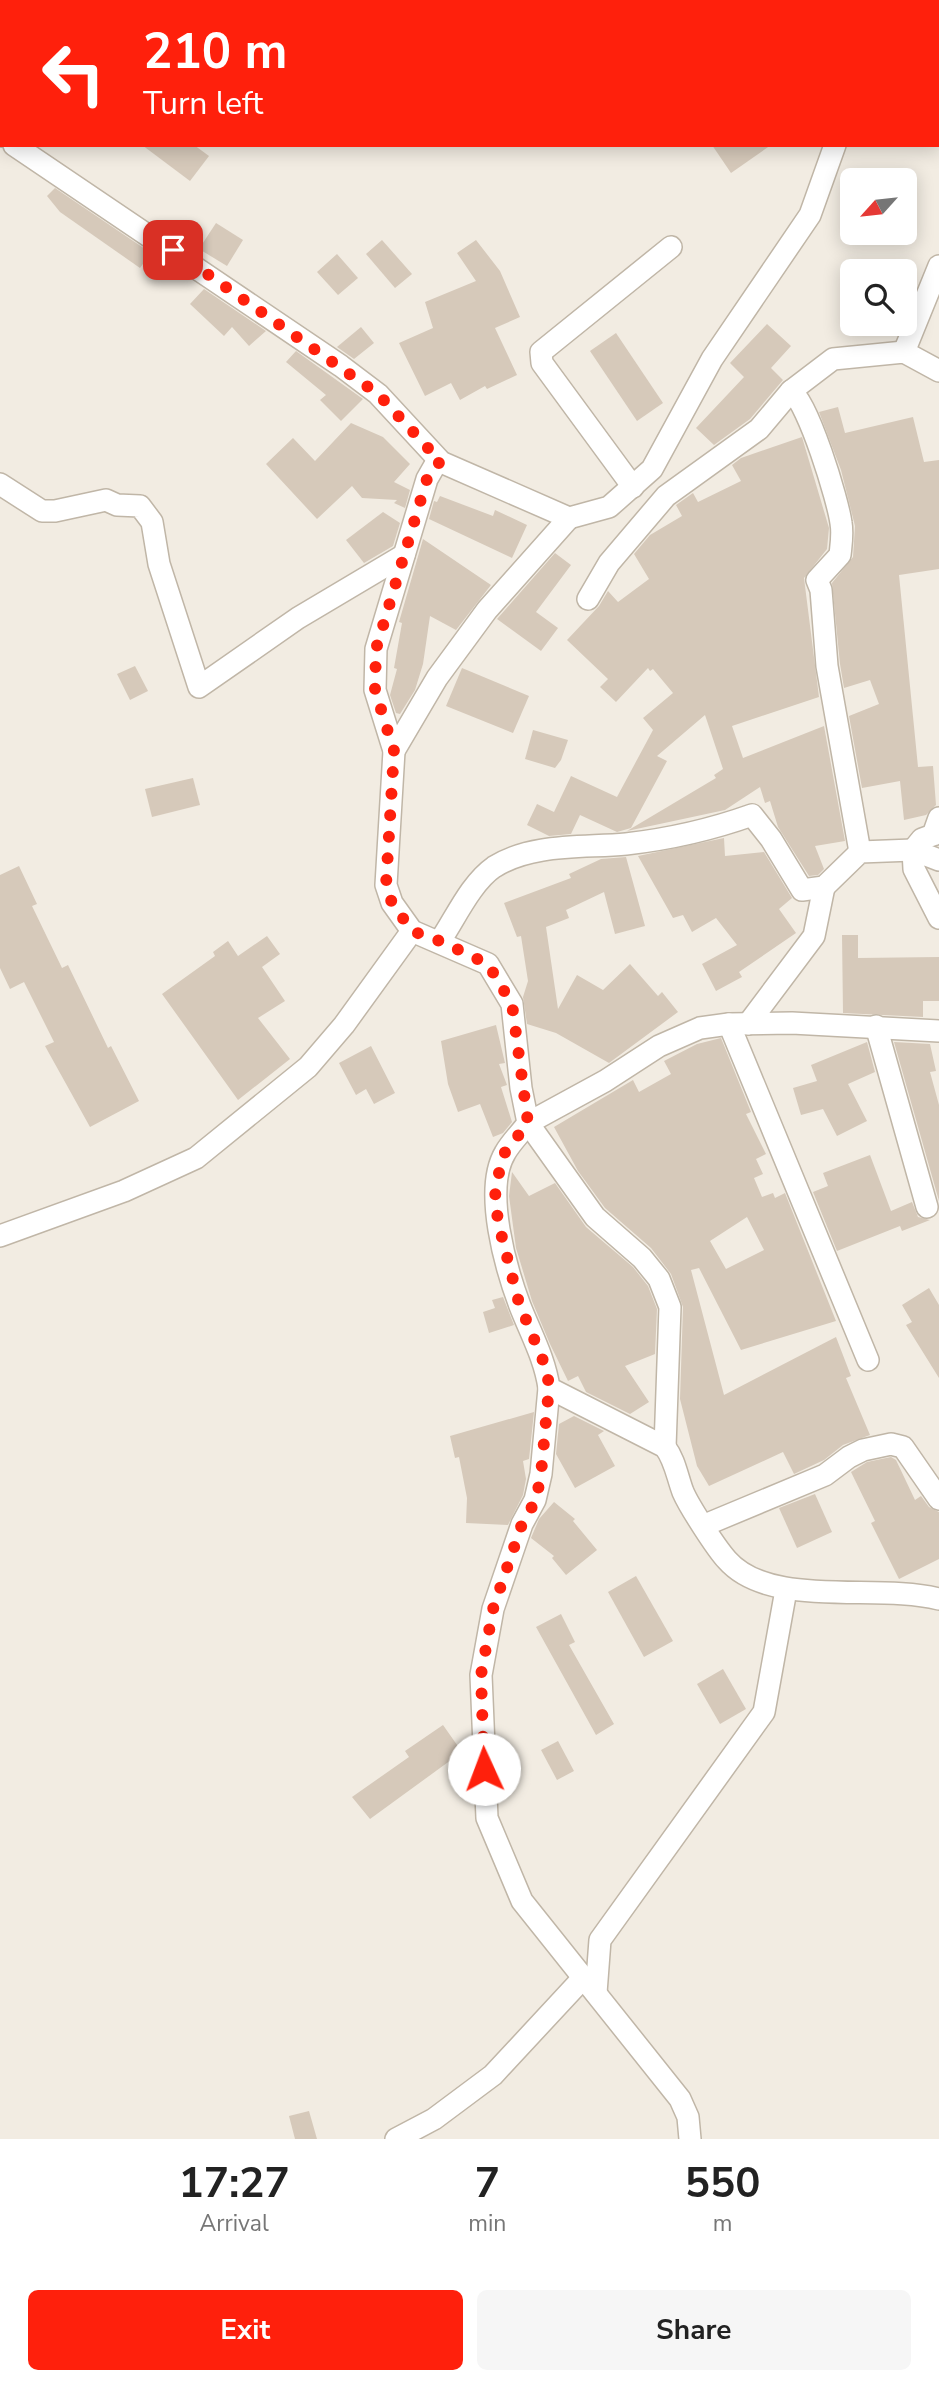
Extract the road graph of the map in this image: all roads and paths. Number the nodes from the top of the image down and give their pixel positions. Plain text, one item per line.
1 (17, 147) edge
2 (834, 147) edge
3 (671, 247) dead end
4 (939, 266) edge
5 (904, 352) junction
6 (939, 371) edge
7 (791, 391) junction
8 (441, 462) junction
9 (0, 484) edge
10 (633, 487) junction
11 (569, 517) junction
12 (404, 555) junction
13 (588, 599) dead end
14 (394, 751) junction
15 (939, 818) edge
16 (913, 850) junction
17 (860, 852) junction
18 (939, 860) edge
19 (824, 887) junction
20 (939, 918) edge
21 (412, 931) junction
22 (440, 941) junction
23 (739, 1024) junction
24 (876, 1026) junction
25 (939, 1034) edge
26 (528, 1123) junction
27 (927, 1207) dead end
28 (0, 1236) edge
29 (868, 1360) dead end
30 (549, 1388) junction
31 (665, 1447) junction
32 (939, 1499) edge
33 (705, 1525) junction
34 (786, 1590) junction
35 (939, 1599) edge
36 (590, 1985) junction
37 (396, 2139) edge
38 (690, 2139) edge

1 - 8 street
2 - 10 street
3 - 10 street
4 - 5 street
5 - 6 street
5 - 7 street
7 - 13 street
7 - 17 street
8 - 11 street
8 - 12 street
9 - 12 street
10 - 11 street
11 - 14 street
12 - 14 street
14 - 21 street
15 - 16 street
16 - 17 street
16 - 18 street
16 - 20 street
17 - 19 street
19 - 22 street
19 - 23 street
21 - 22 street
21 - 28 street
22 - 26 street
23 - 24 street
23 - 26 street
23 - 29 street
24 - 25 street
24 - 27 street
26 - 30 street
26 - 31 street
30 - 31 street
30 - 36 street
31 - 33 street
32 - 33 street
33 - 34 street
34 - 35 street
34 - 36 street
36 - 37 street
36 - 38 street

